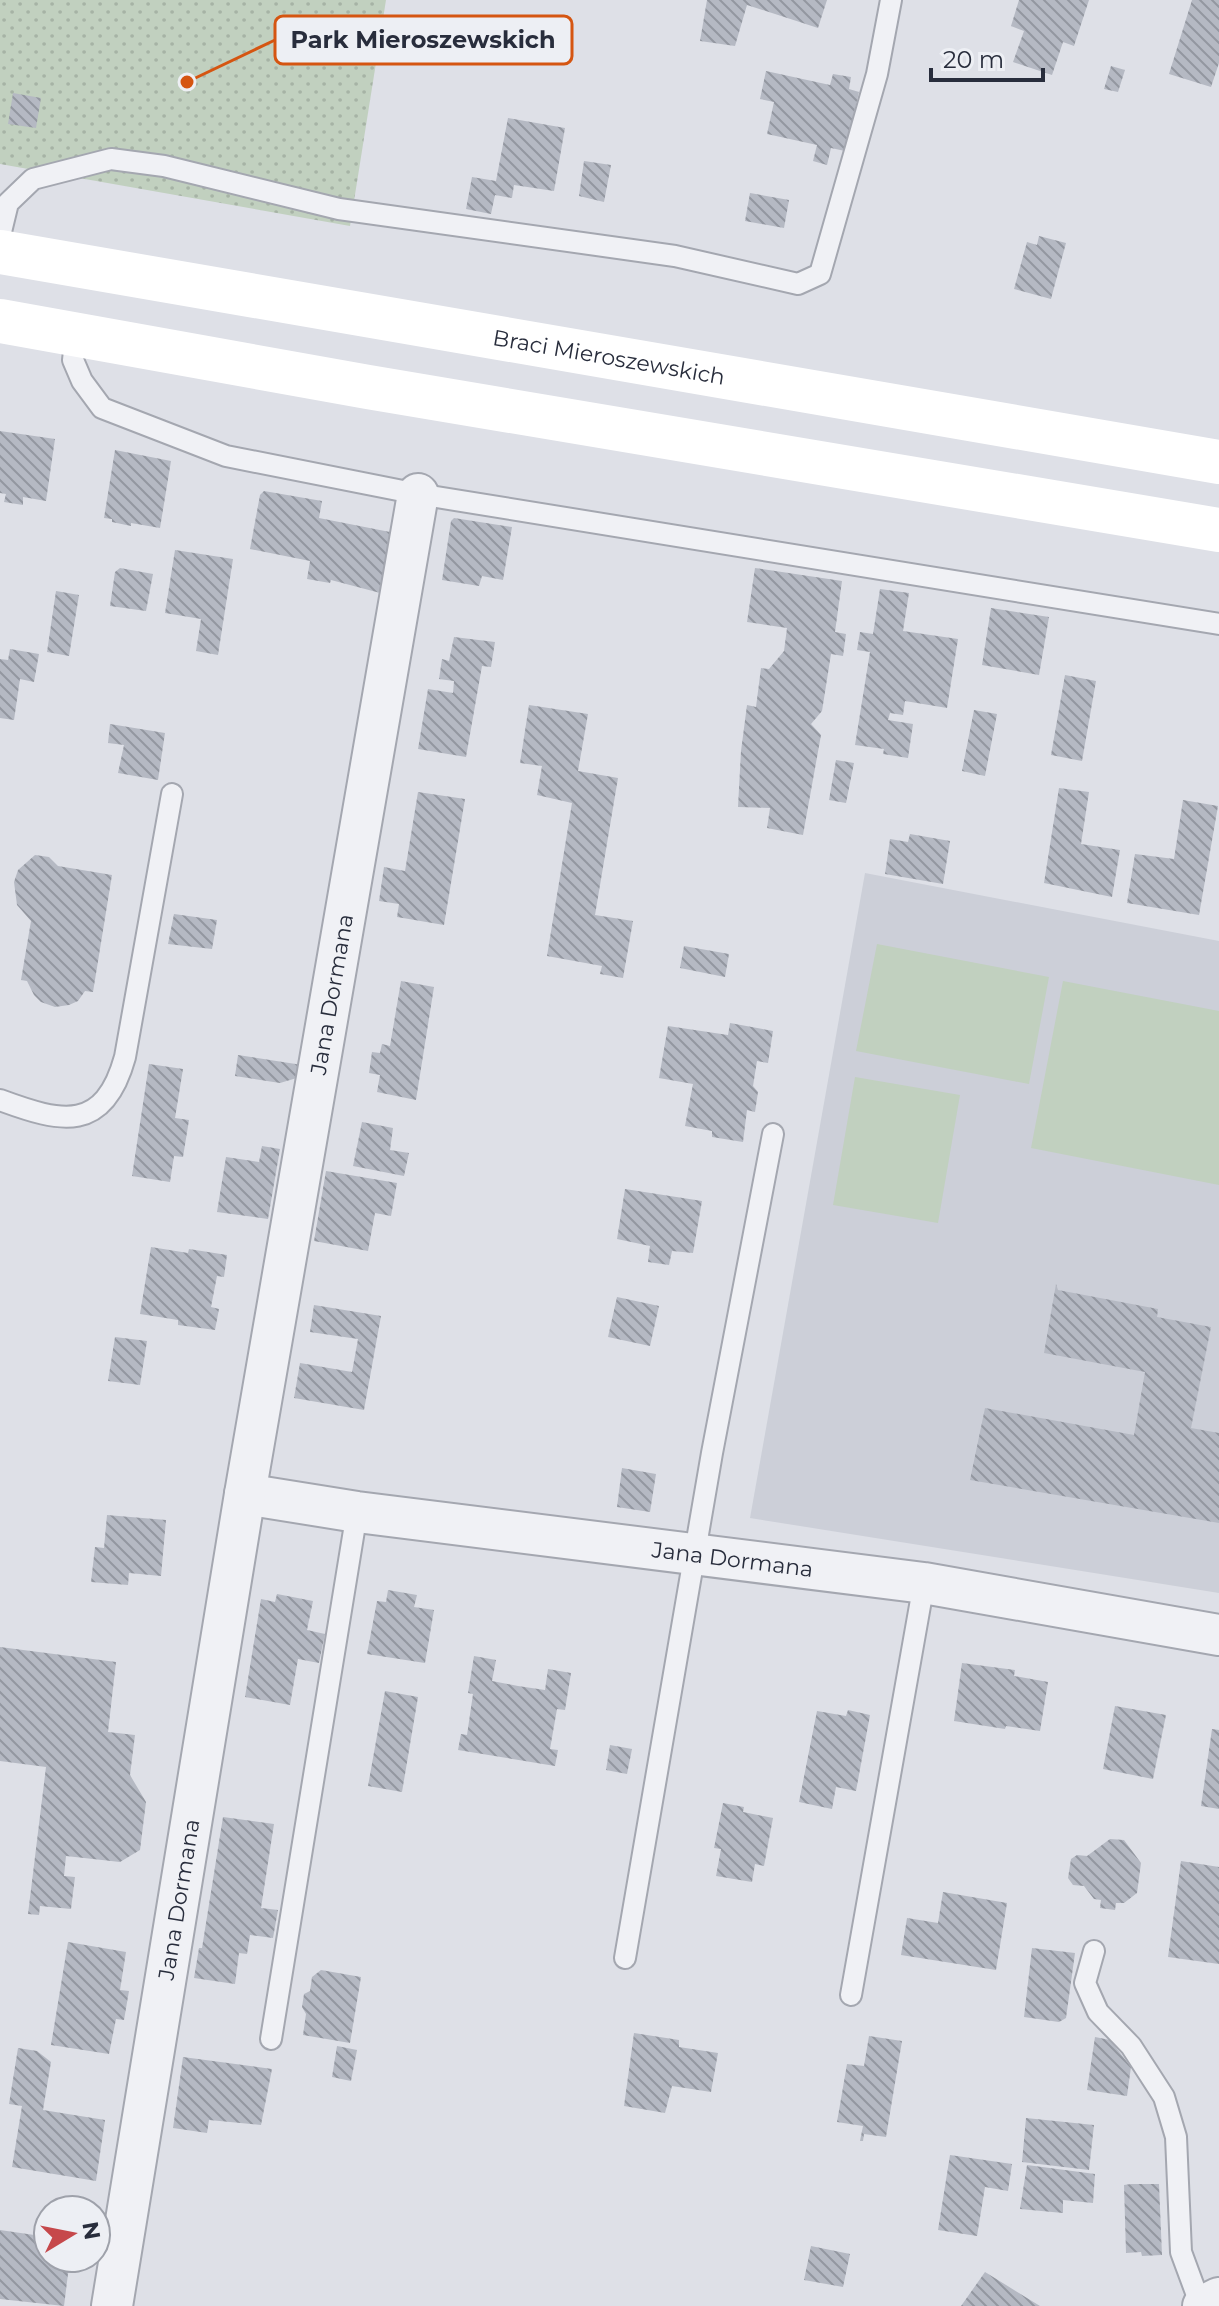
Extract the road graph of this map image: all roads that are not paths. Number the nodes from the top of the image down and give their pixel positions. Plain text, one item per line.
1 (891, 0) edge
2 (0, 236) edge
3 (0, 252) edge
4 (0, 321) edge
5 (76, 333) junction
6 (1219, 462) edge
7 (418, 494) junction
8 (1219, 530) edge
9 (1219, 624) edge
10 (172, 794) dead end
11 (0, 1100) edge
12 (773, 1134) dead end
13 (245, 1494) junction
14 (357, 1512) junction
15 (695, 1554) junction
16 (924, 1583) junction
17 (1219, 1635) edge
18 (1094, 1951) dead end
19 (625, 1958) dead end
20 (851, 1995) dead end
21 (271, 2039) dead end
22 (1219, 2298) edge
23 (112, 2306) edge
24 (1202, 2306) edge

1 - 2 lane
3 - 6 main road, Braci Mieroszewskich
4 - 5 main road
5 - 7 lane
5 - 8 main road
7 - 9 lane
7 - 13 street, Jana Dormana
10 - 11 lane
12 - 15 lane
13 - 14 street, Jana Dormana
13 - 23 street, Jana Dormana
14 - 15 street, Jana Dormana
14 - 21 lane
15 - 16 street, Jana Dormana
15 - 19 lane
16 - 17 street, Jana Dormana
16 - 20 lane
18 - 24 lane
22 - 24 street

